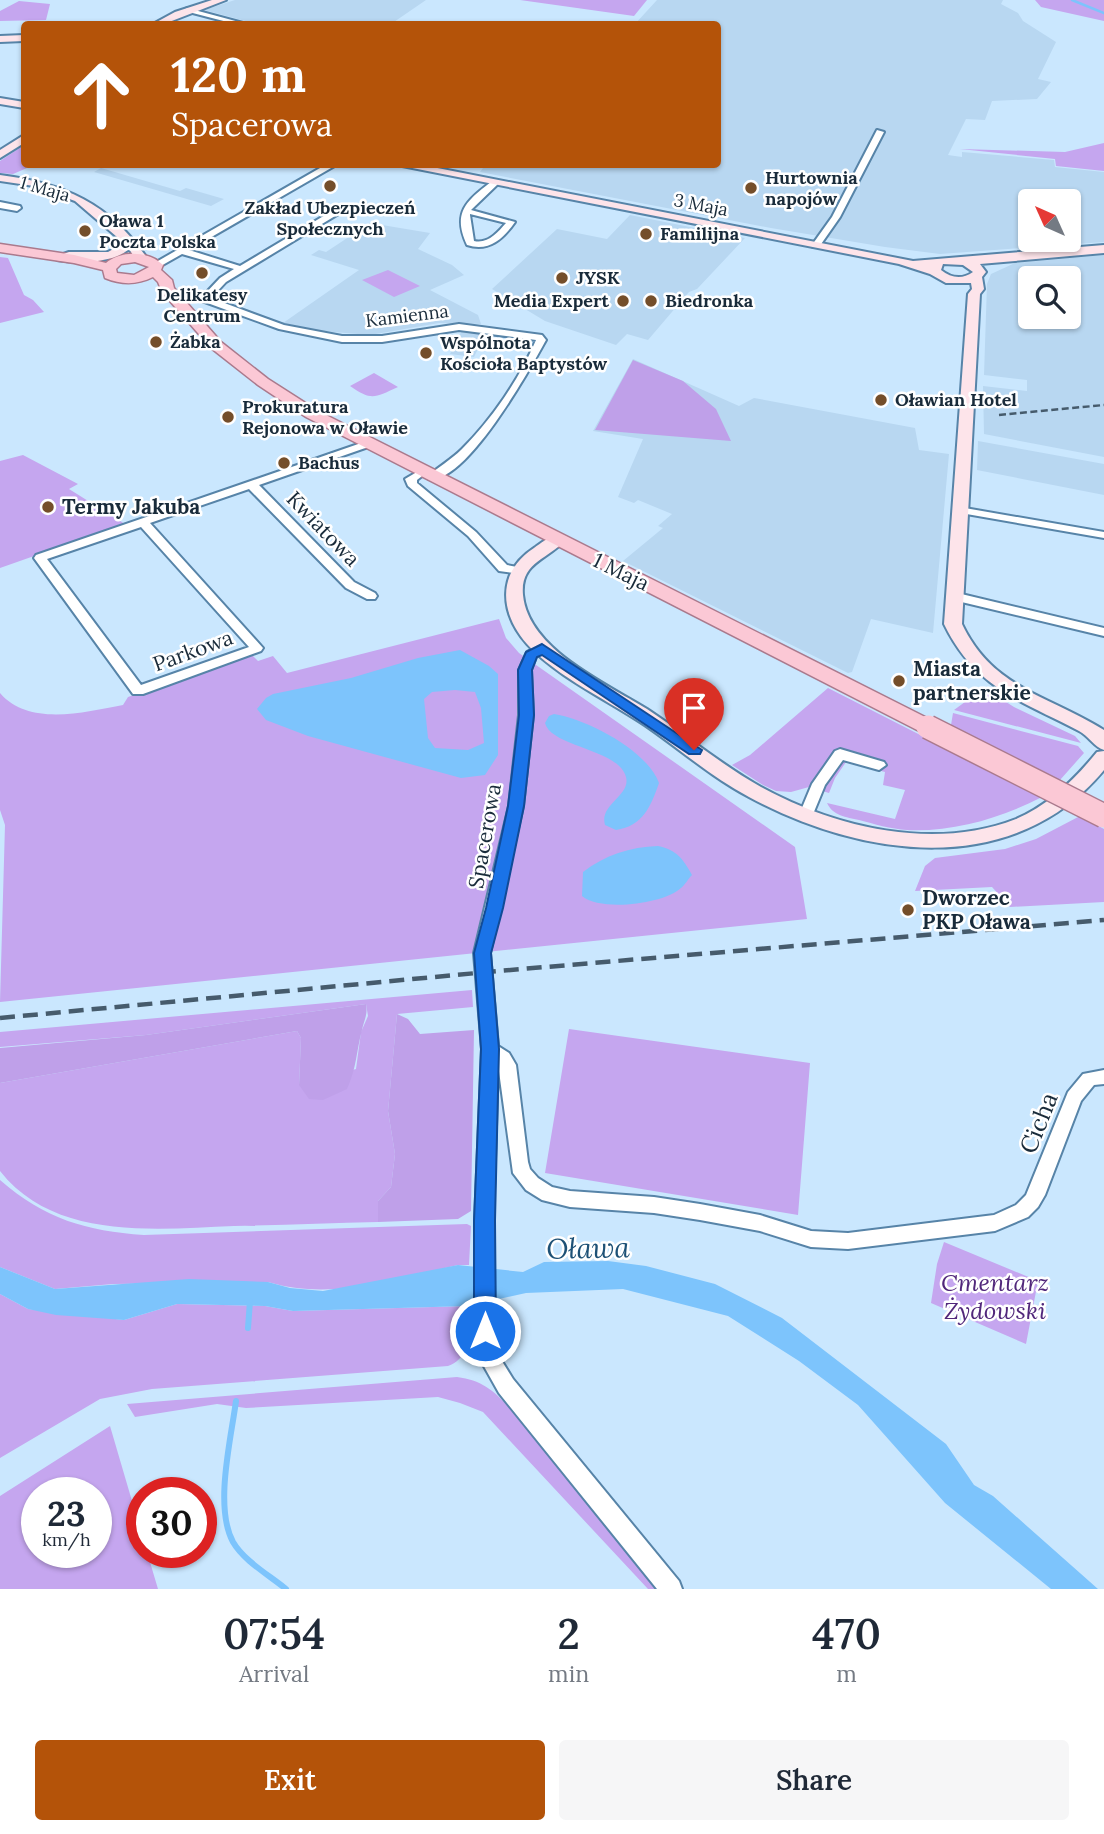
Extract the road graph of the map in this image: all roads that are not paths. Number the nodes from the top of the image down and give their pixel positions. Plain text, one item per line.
1 (221, 0) edge
2 (230, 0) edge
3 (202, 4) edge
4 (188, 11) junction
5 (166, 21) edge
6 (230, 21) edge
7 (21, 38) edge
8 (0, 39) edge
9 (0, 101) edge
10 (21, 105) edge
11 (880, 132) dead end
12 (21, 140) edge
13 (0, 155) edge
14 (327, 168) edge
15 (416, 168) edge
16 (0, 178) edge
17 (494, 184) junction
18 (0, 205) edge
19 (17, 208) dead end
20 (342, 208) dead end
21 (466, 211) junction
22 (119, 234) junction
23 (816, 245) junction
24 (0, 248) edge
25 (1104, 248) edge
26 (180, 252) junction
27 (68, 258) junction
28 (1001, 258) junction
29 (967, 262) junction
30 (136, 263) junction
31 (935, 267) junction
32 (242, 269) junction
33 (976, 280) junction
34 (218, 305) junction
35 (187, 314) junction
36 (367, 444) junction
37 (423, 479) junction
38 (251, 484) junction
39 (959, 510) junction
40 (144, 522) junction
41 (1104, 535) edge
42 (557, 540) junction
43 (518, 571) junction
44 (370, 596) dead end
45 (953, 596) junction
46 (1104, 632) edge
47 (542, 648) junction
48 (1100, 741) edge
49 (878, 765) dead end
50 (806, 816) junction
51 (1104, 816) edge
52 (489, 1043) junction
53 (1104, 1076) edge
54 (671, 1589) edge

1 - 3 street
2 - 3 street
3 - 4 street
4 - 5 street
4 - 6 street
7 - 8 street
9 - 10 street
11 - 23 street
12 - 13 street
14 - 26 street
15 - 17 street, 3 Maja
16 - 22 street, 1 Maja
17 - 21 street
17 - 23 street, 3 Maja
18 - 19 street, 1 Maja
20 - 32 street
21 - 21 street
22 - 30 street, 1 Maja
22 - 30 street, 1 Maja
23 - 31 street, 3 Maja
24 - 27 main road
25 - 28 street
26 - 30 street
26 - 32 street
27 - 30 main road
27 - 30 street
28 - 29 street
28 - 33 street
29 - 31 street
29 - 33 street
30 - 35 main road, 1 Maja
31 - 33 street
32 - 34 street
33 - 39 street
34 - 35 street
34 - 37 street, Kamienna
35 - 36 main road, 1 Maja
36 - 37 main road, 1 Maja
36 - 38 street
37 - 42 main road, 1 Maja
37 - 43 street
38 - 40 street
38 - 44 street, Kwiatowa
39 - 41 street
39 - 45 street
40 - 40 street, Parkowa
42 - 43 street
42 - 51 main road, 1 Maja, bridge
43 - 47 street
45 - 46 street
45 - 48 street
47 - 50 street
47 - 52 street, Spacerowa
48 - 50 street
49 - 50 street
52 - 53 street, Cicha
52 - 54 street, Spacerowa

